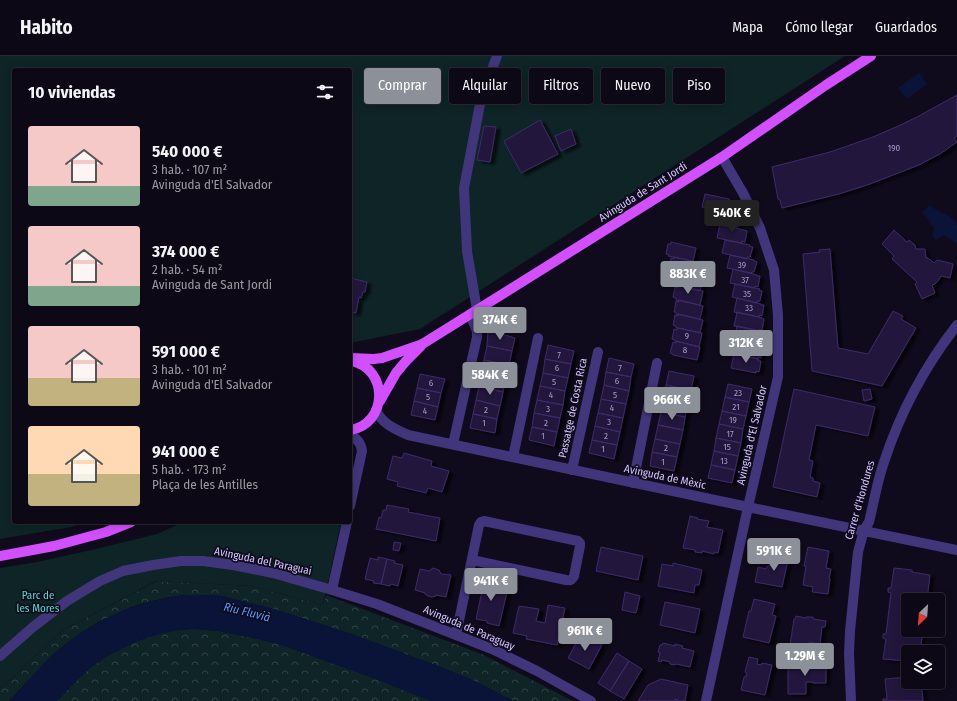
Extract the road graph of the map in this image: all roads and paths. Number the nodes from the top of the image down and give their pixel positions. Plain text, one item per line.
1 (496, 56) edge
2 (871, 56) edge
3 (722, 157) junction
4 (474, 312) junction
5 (957, 325) edge
6 (538, 338) dead end
7 (424, 343) junction
8 (598, 352) dead end
9 (352, 359) edge
10 (352, 360) edge
11 (657, 363) dead end
12 (377, 408) junction
13 (352, 430) edge
14 (352, 436) edge
15 (453, 444) junction
16 (513, 457) junction
17 (572, 470) junction
18 (632, 483) junction
19 (352, 497) edge
20 (748, 507) junction
21 (126, 524) edge
22 (346, 524) edge
23 (864, 530) junction
24 (957, 550) edge
25 (0, 556) edge
26 (472, 560) junction
27 (332, 590) junction
28 (456, 634) junction
29 (0, 656) edge
30 (591, 701) edge
31 (706, 701) edge
32 (851, 701) edge

1 - 4 street
2 - 3 main road, Avinguda de Sant Jordi
3 - 4 main road, Avinguda de Sant Jordi
3 - 20 street, Avinguda d'El Salvador
4 - 7 main road, Avinguda de Sant Jordi
4 - 15 street
5 - 23 street, Carrer d'Hondures
6 - 16 street
7 - 9 main road, Avinguda de Sant Jordi
7 - 12 main road, Avinguda de Sant Jordi
8 - 17 street, Passatge de Costa Rica
10 - 12 main road
11 - 18 street
12 - 13 main road, Avinguda de Sant Jordi
12 - 15 street, Avinguda de Mèxic
14 - 19 street
15 - 16 street, Avinguda de Mèxic
16 - 17 street, Avinguda de Mèxic
17 - 18 street, Avinguda de Mèxic
18 - 20 street, Avinguda de Mèxic
20 - 23 street, Avinguda de Mèxic
20 - 31 street, Avinguda d'El Salvador
21 - 25 main road
22 - 27 street
23 - 24 street, Avinguda de Mèxic
23 - 32 street, Carrer d'Hondures
26 - 26 street
26 - 28 street
27 - 28 street, Avinguda de Paraguay
27 - 29 street, Avinguda del Paraguai
28 - 30 street, Avinguda de Paraguay

